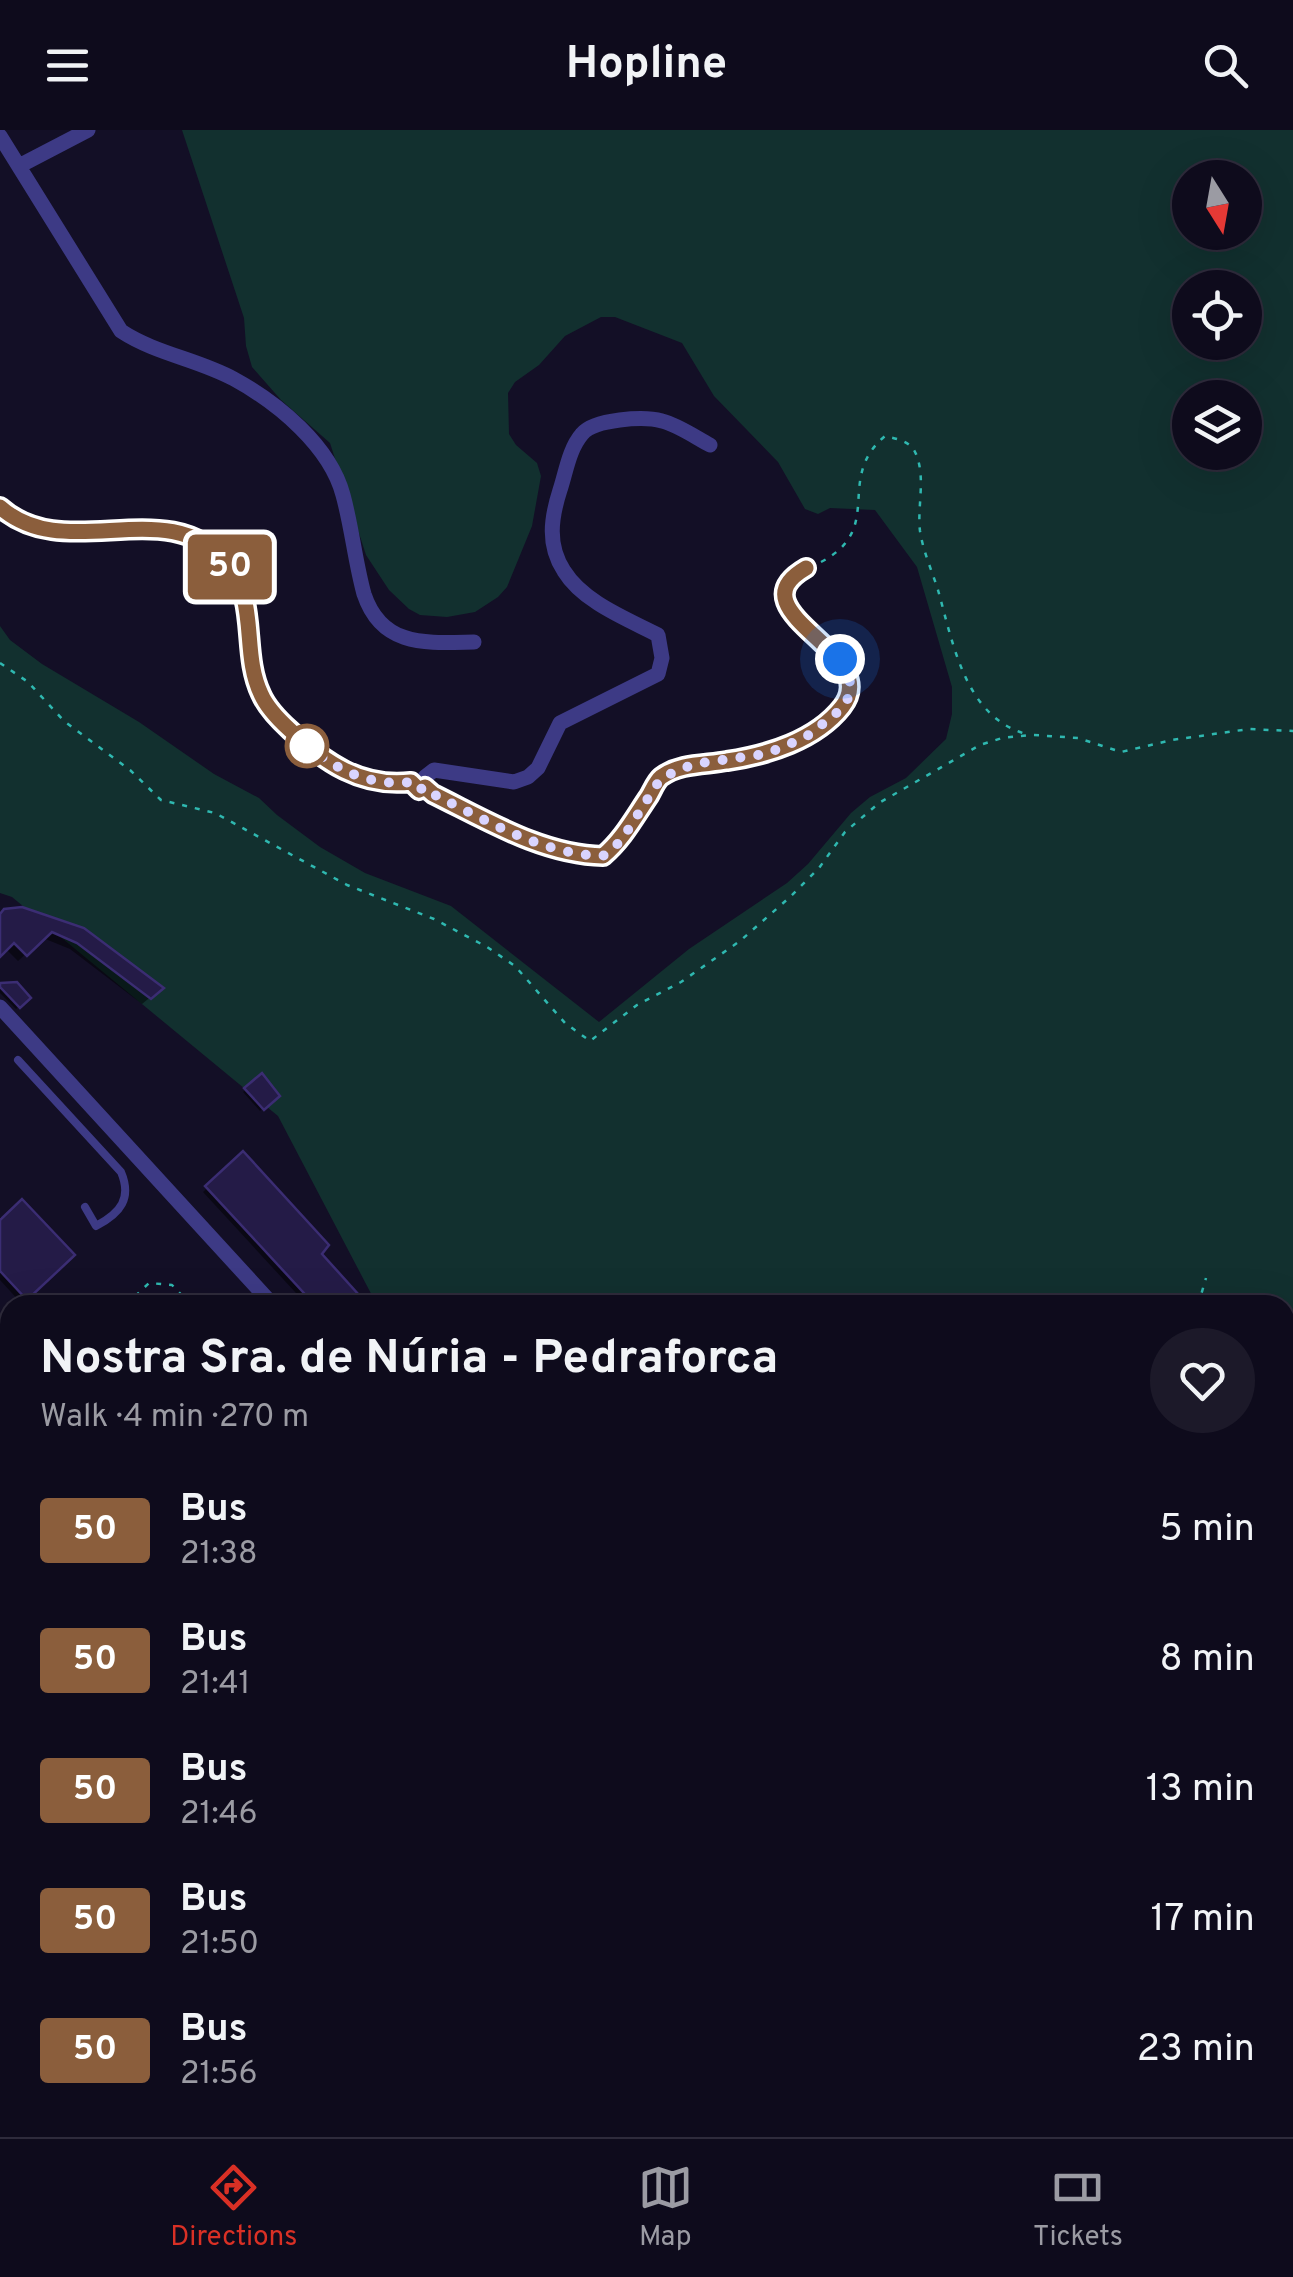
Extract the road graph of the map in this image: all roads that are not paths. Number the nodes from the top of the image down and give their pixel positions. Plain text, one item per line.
1 (88, 130) edge
2 (0, 136) edge
3 (19, 166) junction
4 (710, 445) dead end
5 (0, 507) edge
6 (806, 568) road end
7 (474, 642) dead end
8 (420, 782) junction
9 (0, 1007) edge
10 (18, 1060) dead end
11 (98, 1114) junction
12 (82, 1129) junction
13 (85, 1208) dead end
14 (264, 1295) edge

1 - 3 street
2 - 3 street
3 - 7 street
4 - 8 street
5 - 8 street
6 - 8 street
9 - 11 street
10 - 12 lane
11 - 12 lane
11 - 14 street
12 - 13 lane

